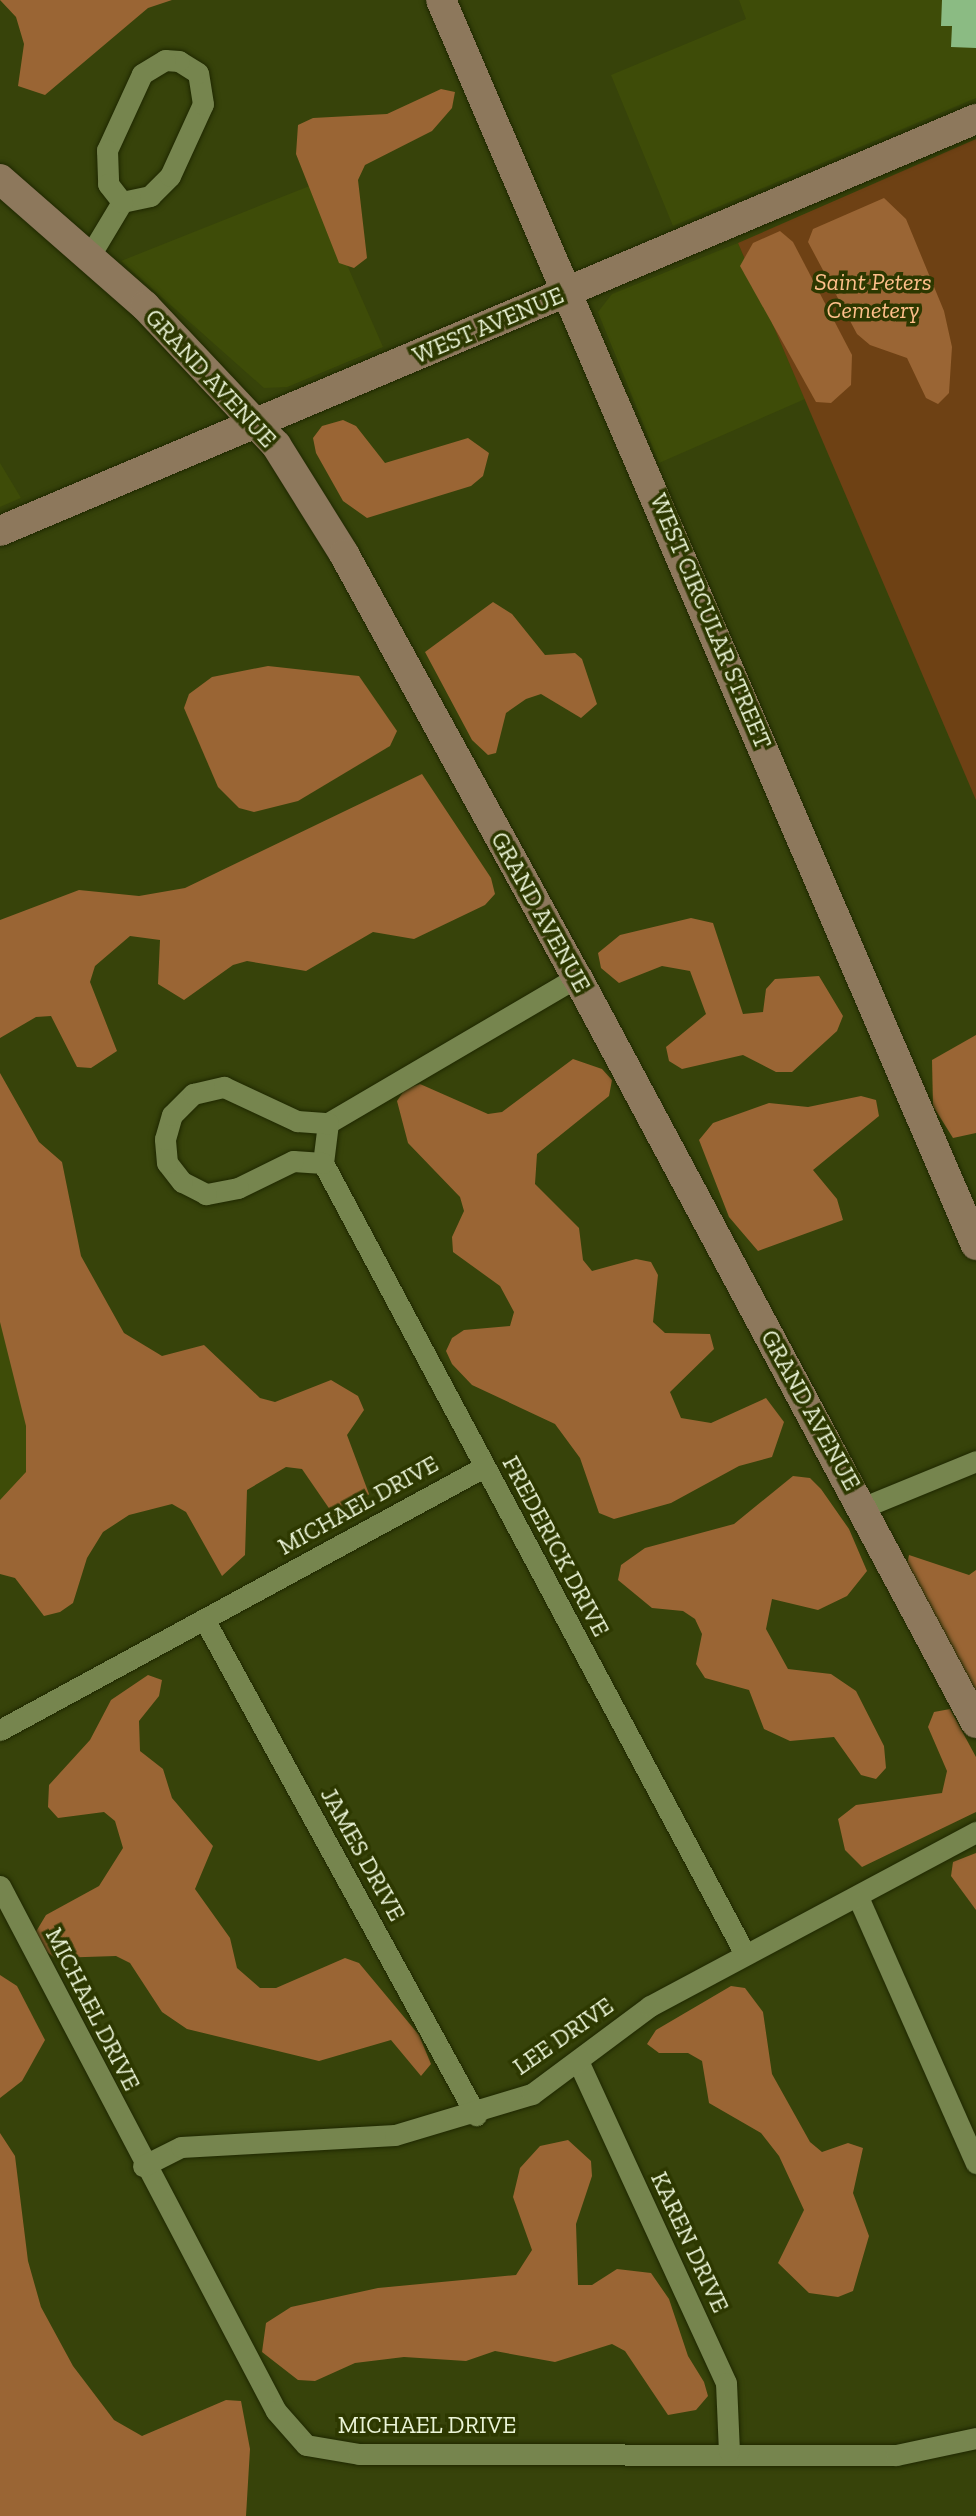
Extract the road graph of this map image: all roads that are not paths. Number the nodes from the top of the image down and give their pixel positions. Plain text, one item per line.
1 (441, 0) edge
2 (976, 119) edge
3 (0, 179) edge
4 (122, 202) junction
5 (89, 257) junction
6 (570, 290) junction
7 (258, 421) junction
8 (0, 531) edge
9 (578, 977) junction
10 (328, 1123) junction
11 (323, 1163) junction
12 (976, 1245) edge
13 (976, 1461) edge
14 (484, 1467) junction
15 (864, 1507) junction
16 (204, 1619) junction
17 (976, 1723) edge
18 (0, 1730) edge
19 (976, 1832) edge
20 (0, 1886) edge
21 (858, 1897) junction
22 (744, 1952) junction
23 (578, 2061) junction
24 (476, 2115) junction
25 (976, 2163) edge
26 (144, 2166) junction
27 (976, 2438) edge
28 (729, 2451) junction

1 - 6 street, WEST CIRCULAR STREET
2 - 6 street, WEST AVENUE
3 - 5 street, GRAND AVENUE
4 - 4 street
4 - 5 street
5 - 7 street, GRAND AVENUE
6 - 7 street, WEST AVENUE
6 - 12 street, WEST CIRCULAR STREET
7 - 8 street, WEST AVENUE
7 - 9 street, GRAND AVENUE
9 - 10 street
9 - 15 street, GRAND AVENUE
10 - 11 street
10 - 11 street
11 - 14 street, FREDERICK DRIVE
13 - 15 street
14 - 16 street, MICHAEL DRIVE
14 - 22 street, FREDERICK DRIVE
15 - 17 street, GRAND AVENUE
16 - 18 street, MICHAEL DRIVE
16 - 24 street, JAMES DRIVE
19 - 21 street, LEE DRIVE
20 - 26 street, MICHAEL DRIVE
21 - 22 street, LEE DRIVE
21 - 25 street
22 - 23 street, LEE DRIVE
23 - 24 street, LEE DRIVE
23 - 28 street, KAREN DRIVE
24 - 26 street, LEE DRIVE
26 - 28 street, MICHAEL DRIVE
27 - 28 street, MICHAEL DRIVE

